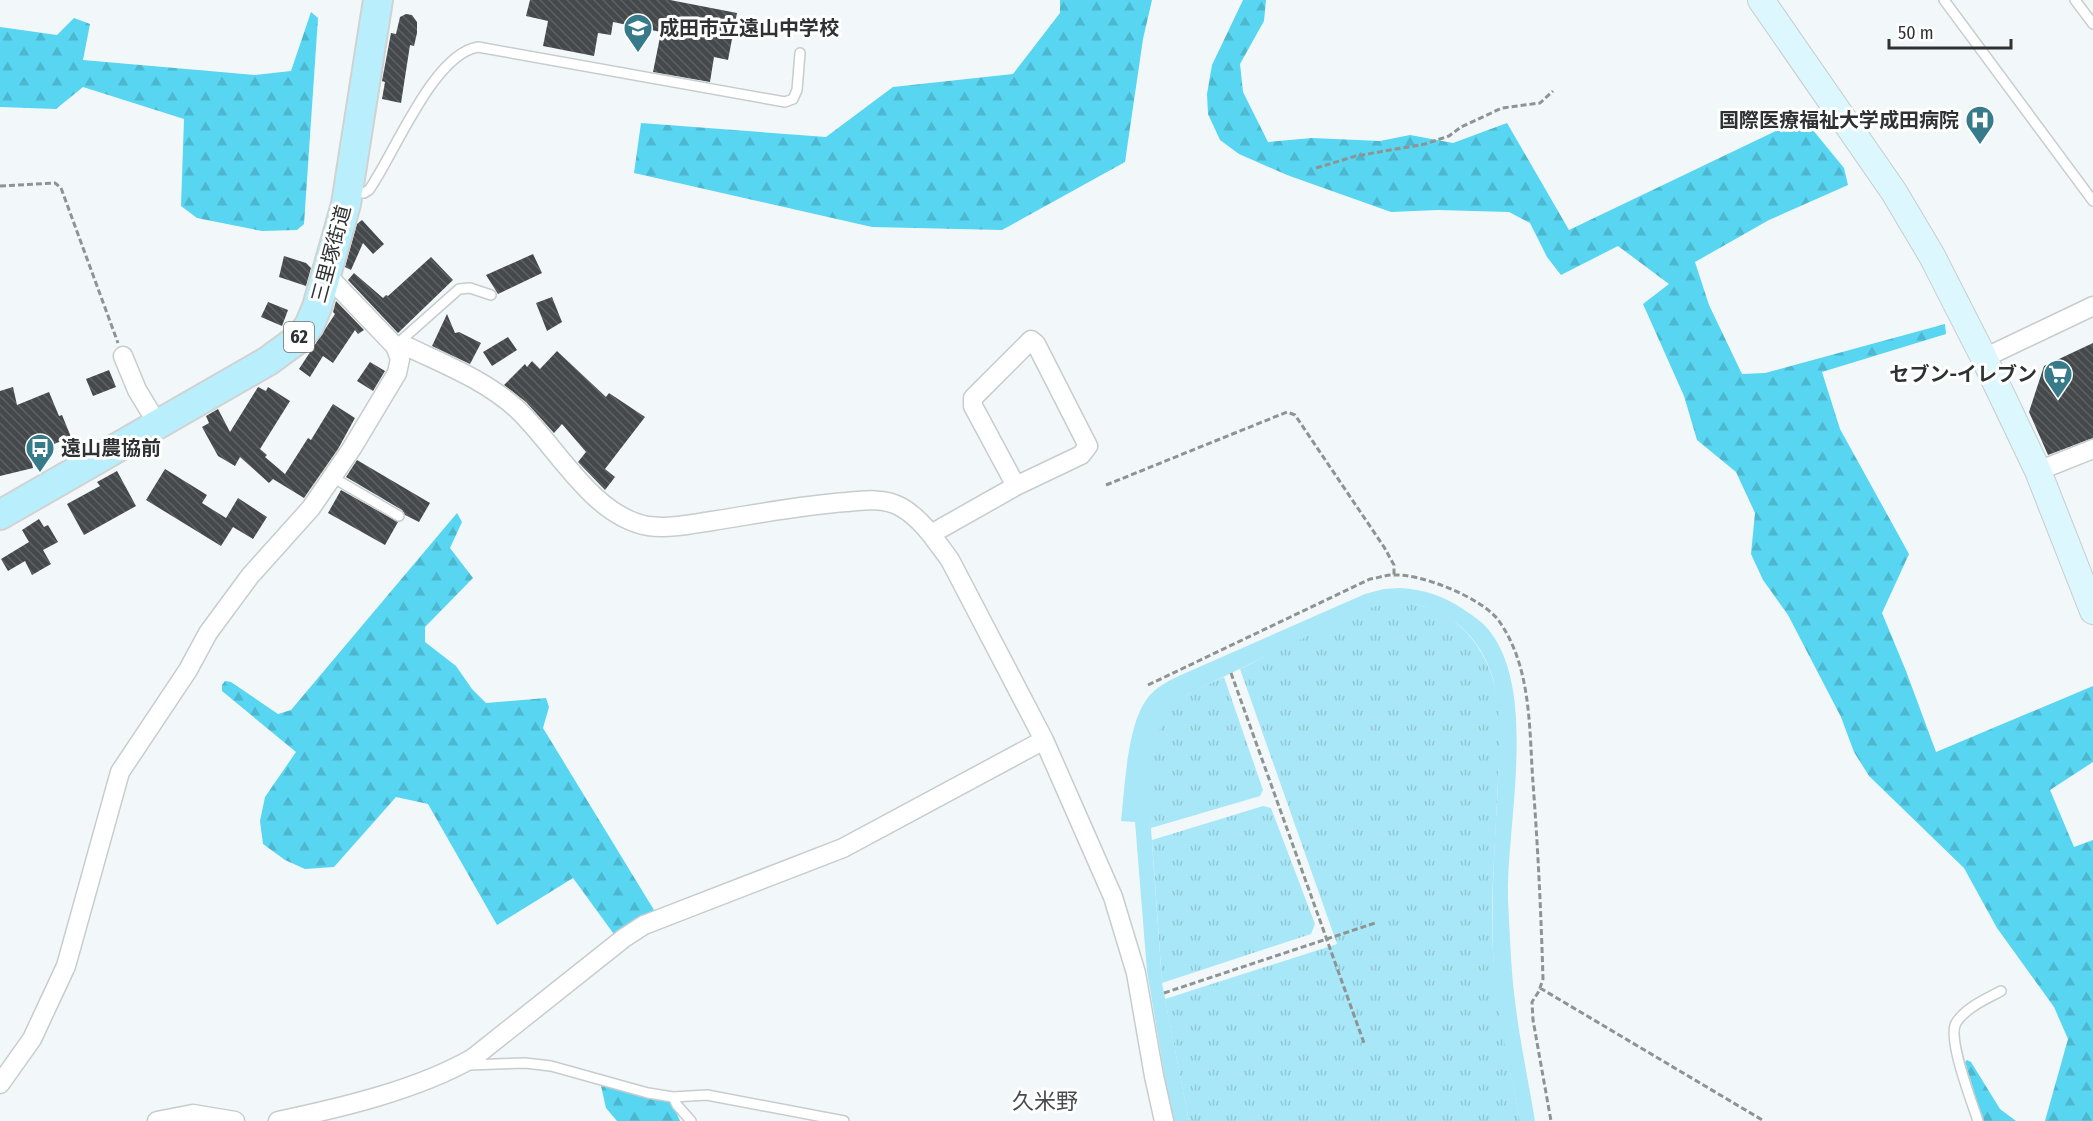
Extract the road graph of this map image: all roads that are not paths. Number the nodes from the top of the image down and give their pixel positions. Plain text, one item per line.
1 (378, 0) edge
2 (1761, 0) edge
3 (1944, 0) edge
4 (2075, 0) edge
5 (2093, 24) edge
6 (800, 53) dead end
7 (2093, 201) edge
8 (346, 204) junction
9 (326, 274) junction
10 (491, 295) dead end
11 (2093, 306) edge
12 (396, 346) junction
13 (123, 356) road end
14 (1984, 358) junction
15 (158, 423) junction
16 (2093, 449) edge
17 (2038, 471) junction
18 (332, 477) junction
19 (1016, 486) junction
20 (0, 514) edge
21 (399, 516) dead end
22 (931, 534) junction
23 (2093, 611) edge
24 (1044, 740) junction
25 (2001, 992) dead end
26 (459, 1066) junction
27 (0, 1084) edge
28 (673, 1097) junction
29 (157, 1121) edge
30 (235, 1121) edge
31 (278, 1121) edge
32 (691, 1121) edge
33 (844, 1121) edge
34 (1164, 1121) edge
35 (1978, 1121) edge

1 - 8 main road, 三里塚街道 / 62
2 - 14 street
3 - 7 lane
4 - 5 lane
6 - 8 lane
8 - 9 main road, 三里塚街道 / 62
9 - 12 street
9 - 15 main road, 三里塚街道 / 62
10 - 12 lane
11 - 14 street
12 - 18 street
12 - 22 street
13 - 15 street
14 - 17 street
15 - 20 main road, 三里塚街道 / 62
16 - 17 street
17 - 23 street
18 - 21 lane
18 - 27 street
19 - 19 street
19 - 22 street
22 - 24 street
24 - 26 street
24 - 34 street
25 - 35 lane
26 - 28 lane
26 - 31 street
28 - 32 lane
28 - 33 lane
29 - 30 street

